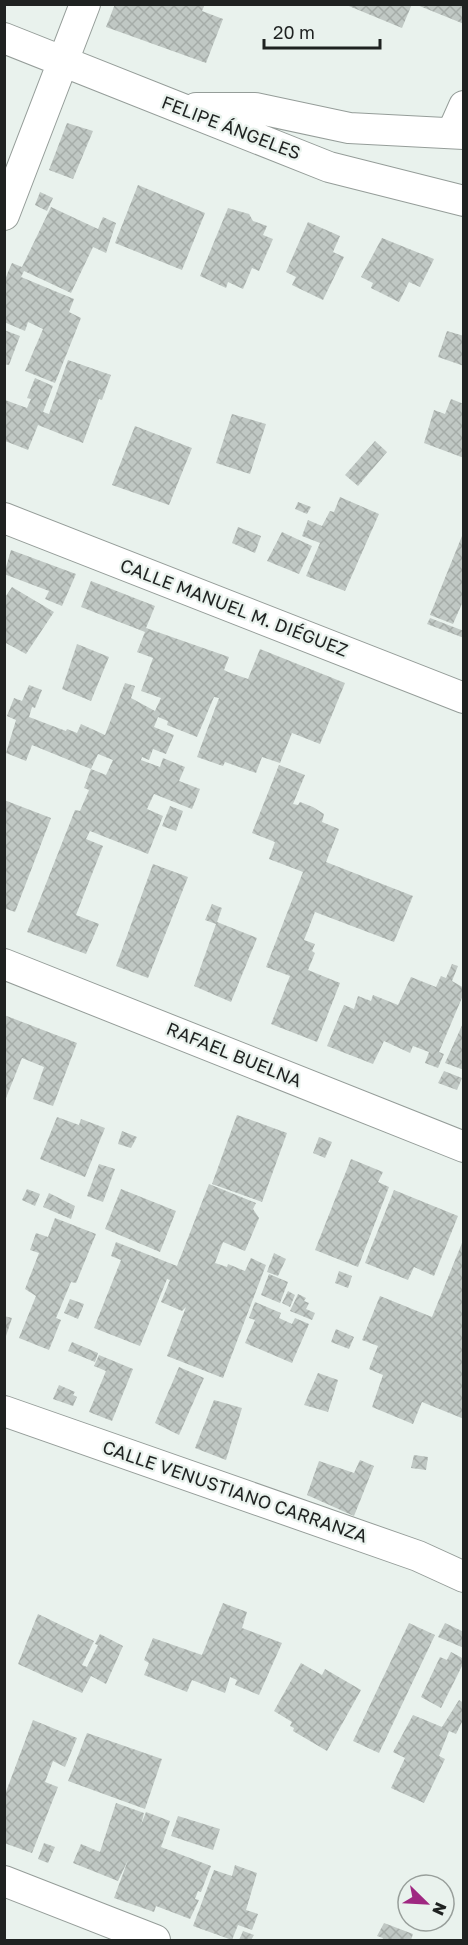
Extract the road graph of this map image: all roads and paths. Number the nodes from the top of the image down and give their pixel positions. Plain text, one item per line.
1 (85, 4) edge
2 (4, 38) edge
3 (62, 61) junction
4 (464, 106) edge
5 (178, 108) junction
6 (458, 134) edge
7 (464, 201) edge
8 (4, 215) edge
9 (4, 518) edge
10 (464, 698) edge
11 (4, 964) edge
12 (464, 1147) edge
13 (4, 1411) edge
14 (464, 1577) edge
15 (4, 1881) edge
16 (155, 1941) edge

1 - 3 street
2 - 3 street, FELIPE ÁNGELES
3 - 5 street, FELIPE ÁNGELES
3 - 8 street
4 - 6 street
5 - 6 street
5 - 7 street, FELIPE ÁNGELES
9 - 10 street, CALLE MANUEL M. DIÉGUEZ
11 - 12 street, RAFAEL BUELNA
13 - 14 street, CALLE VENUSTIANO CARRANZA
15 - 16 street

